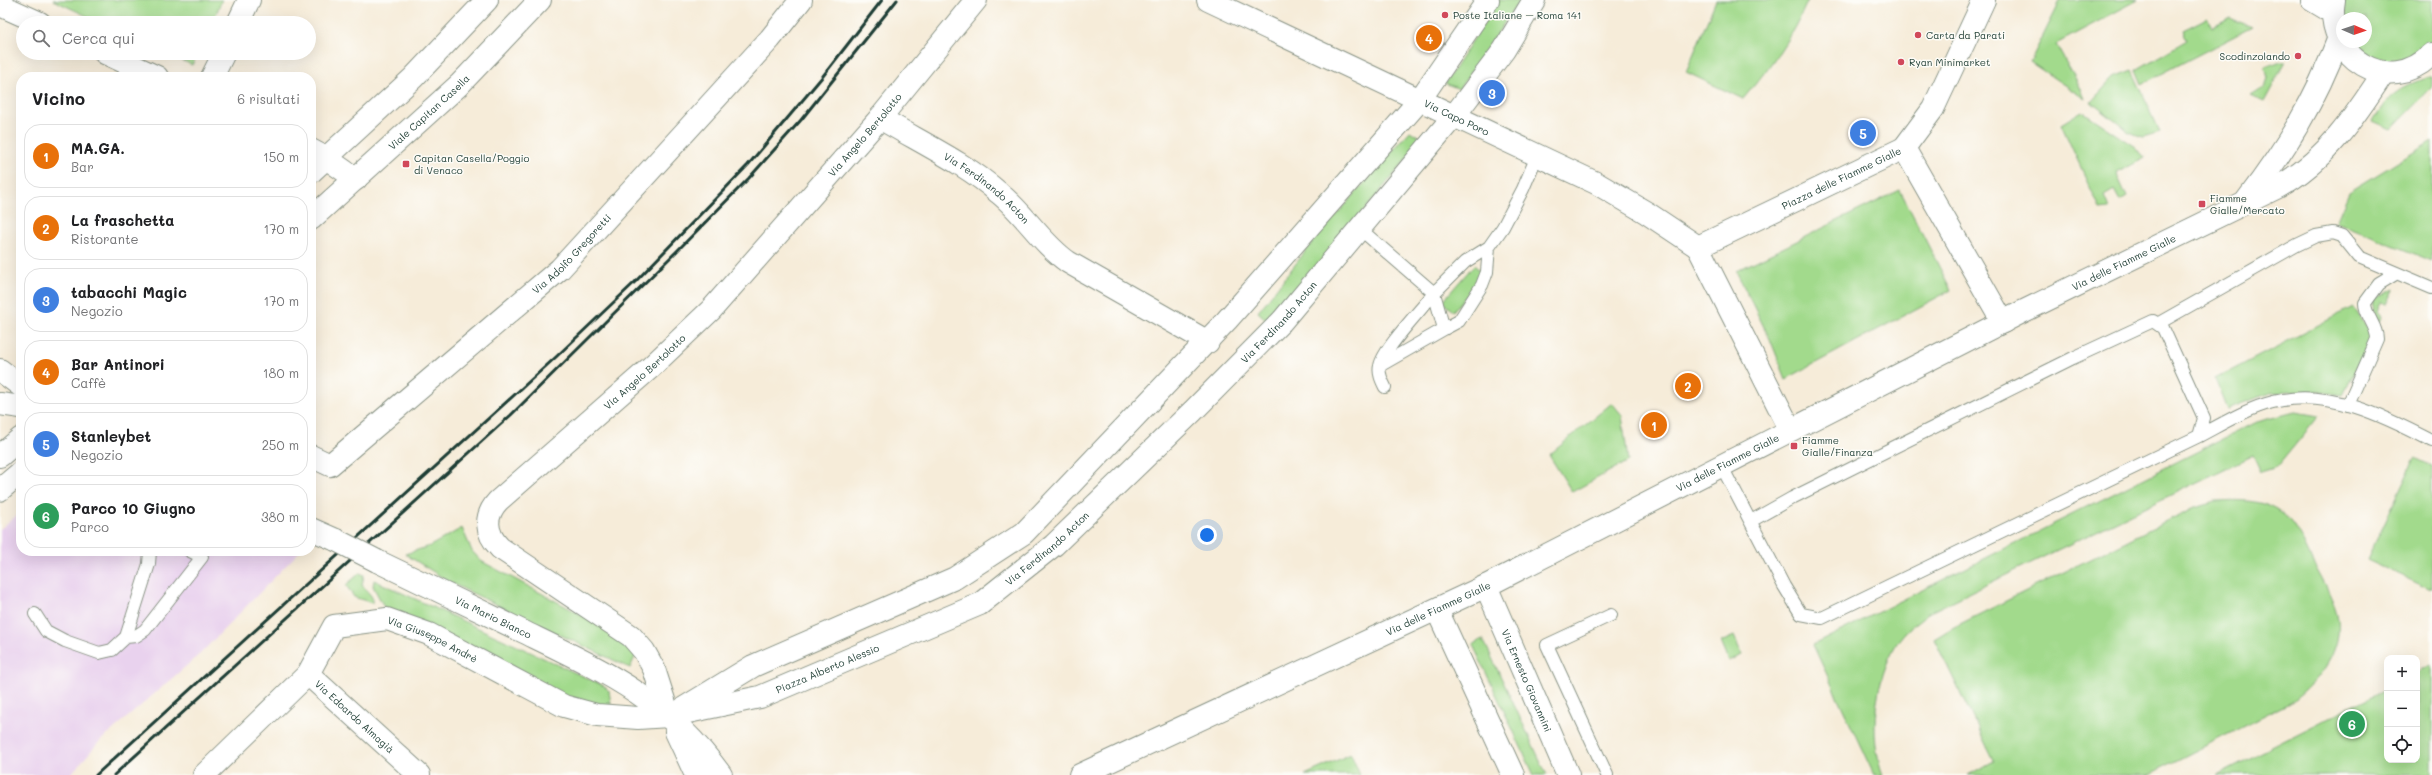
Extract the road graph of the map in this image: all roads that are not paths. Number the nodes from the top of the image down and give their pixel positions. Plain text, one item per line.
1 (249, 0) edge
2 (487, 0) edge
3 (540, 0) edge
4 (800, 0) edge
5 (976, 0) edge
6 (1208, 0) edge
7 (1488, 0) edge
8 (1534, 0) edge
9 (1984, 0) edge
10 (2312, 0) edge
11 (0, 5) edge
12 (2333, 6) edge
13 (24, 16) edge
14 (241, 16) edge
15 (2336, 34) edge
16 (2336, 45) edge
17 (2343, 48) edge
18 (2430, 59) edge
19 (120, 60) edge
20 (220, 60) edge
21 (146, 72) edge
22 (214, 72) edge
23 (2384, 72) junction
24 (1418, 101) junction
25 (1454, 116) junction
26 (880, 118) junction
27 (1904, 148) junction
28 (1537, 156) junction
29 (316, 160) edge
30 (356, 179) junction
31 (2246, 203) junction
32 (316, 215) edge
33 (1360, 229) junction
34 (1489, 247) junction
35 (1698, 248) junction
36 (2397, 273) junction
37 (2432, 288) edge
38 (1434, 293) junction
39 (2003, 322) junction
40 (2159, 324) junction
41 (1444, 329) junction
42 (1208, 342) junction
43 (1380, 366) junction
44 (0, 370) edge
45 (16, 382) edge
46 (1385, 387) dead end
47 (0, 404) edge
48 (2348, 405) junction
49 (16, 406) edge
50 (1790, 429) junction
51 (2199, 436) junction
52 (2432, 441) edge
53 (16, 442) edge
54 (0, 456) edge
55 (316, 458) edge
56 (1721, 465) junction
57 (16, 476) edge
58 (0, 490) edge
59 (1751, 521) junction
60 (316, 531) edge
61 (150, 556) edge
62 (200, 556) edge
63 (1486, 586) junction
64 (980, 604) joint
65 (1437, 610) junction
66 (35, 614) dead end
67 (1611, 615) dead end
68 (126, 637) junction
69 (308, 674) junction
70 (669, 716) junction
71 (204, 775) edge
72 (419, 775) edge
73 (696, 775) edge
74 (721, 775) edge
75 (1080, 775) edge
76 (1513, 775) edge
77 (1568, 775) edge
78 (1607, 775) edge

1 - 14 street
2 - 29 street
3 - 30 street, Viale Capitan Casella
4 - 55 street, Via Adolfo Gregoretti
5 - 26 street, Via Angelo Bertolotto
6 - 24 street, Via Capo Poro
7 - 24 street
8 - 25 street, Via Ferdinando Acton
9 - 27 street
10 - 12 street
11 - 13 street
12 - 15 street
16 - 31 street
17 - 23 street
18 - 23 street
19 - 21 street
20 - 22 street
23 - 31 street, Via delle Fiamme Gialle
24 - 25 street, Via Capo Poro
24 - 42 street
25 - 28 street, Via Capo Poro
25 - 33 street, Via Ferdinando Acton
26 - 42 street, Via Ferdinando Acton
26 - 70 street, Via Angelo Bertolotto
27 - 35 street, Piazza delle Fiamme Gialle
27 - 39 street, Piazza delle Fiamme Gialle
28 - 34 lane
28 - 35 street, Via Capo Poro
29 - 30 street
30 - 32 street, Viale Capitan Casella
31 - 39 street, Via delle Fiamme Gialle
33 - 38 lane
33 - 64 street, Via Ferdinando Acton
34 - 38 lane
34 - 41 lane
35 - 50 street
36 - 37 lane
36 - 40 lane
36 - 48 lane
38 - 41 lane
38 - 43 lane
39 - 50 street
40 - 51 lane
40 - 59 lane
41 - 43 lane
42 - 70 street
43 - 46 lane
44 - 45 street
47 - 49 street
48 - 51 lane
48 - 52 lane
50 - 56 street, Via delle Fiamme Gialle
51 - 59 lane
53 - 54 street
56 - 59 lane
56 - 63 street, Via delle Fiamme Gialle
57 - 58 street
60 - 70 street, Via Mario Bianco, bridge
61 - 68 lane
62 - 68 lane
63 - 65 street, Via delle Fiamme Gialle
63 - 77 street, Via Ernesto Giovannini
64 - 70 street, Piazza Alberto Alessio
65 - 75 street, Via delle Fiamme Gialle
65 - 76 street
66 - 68 lane
67 - 78 lane
69 - 70 street, Via Giuseppe Andrè
69 - 71 street, Via Giuseppe Andrè
69 - 72 street, Via Edoardo Almagià
70 - 73 street
70 - 74 street

